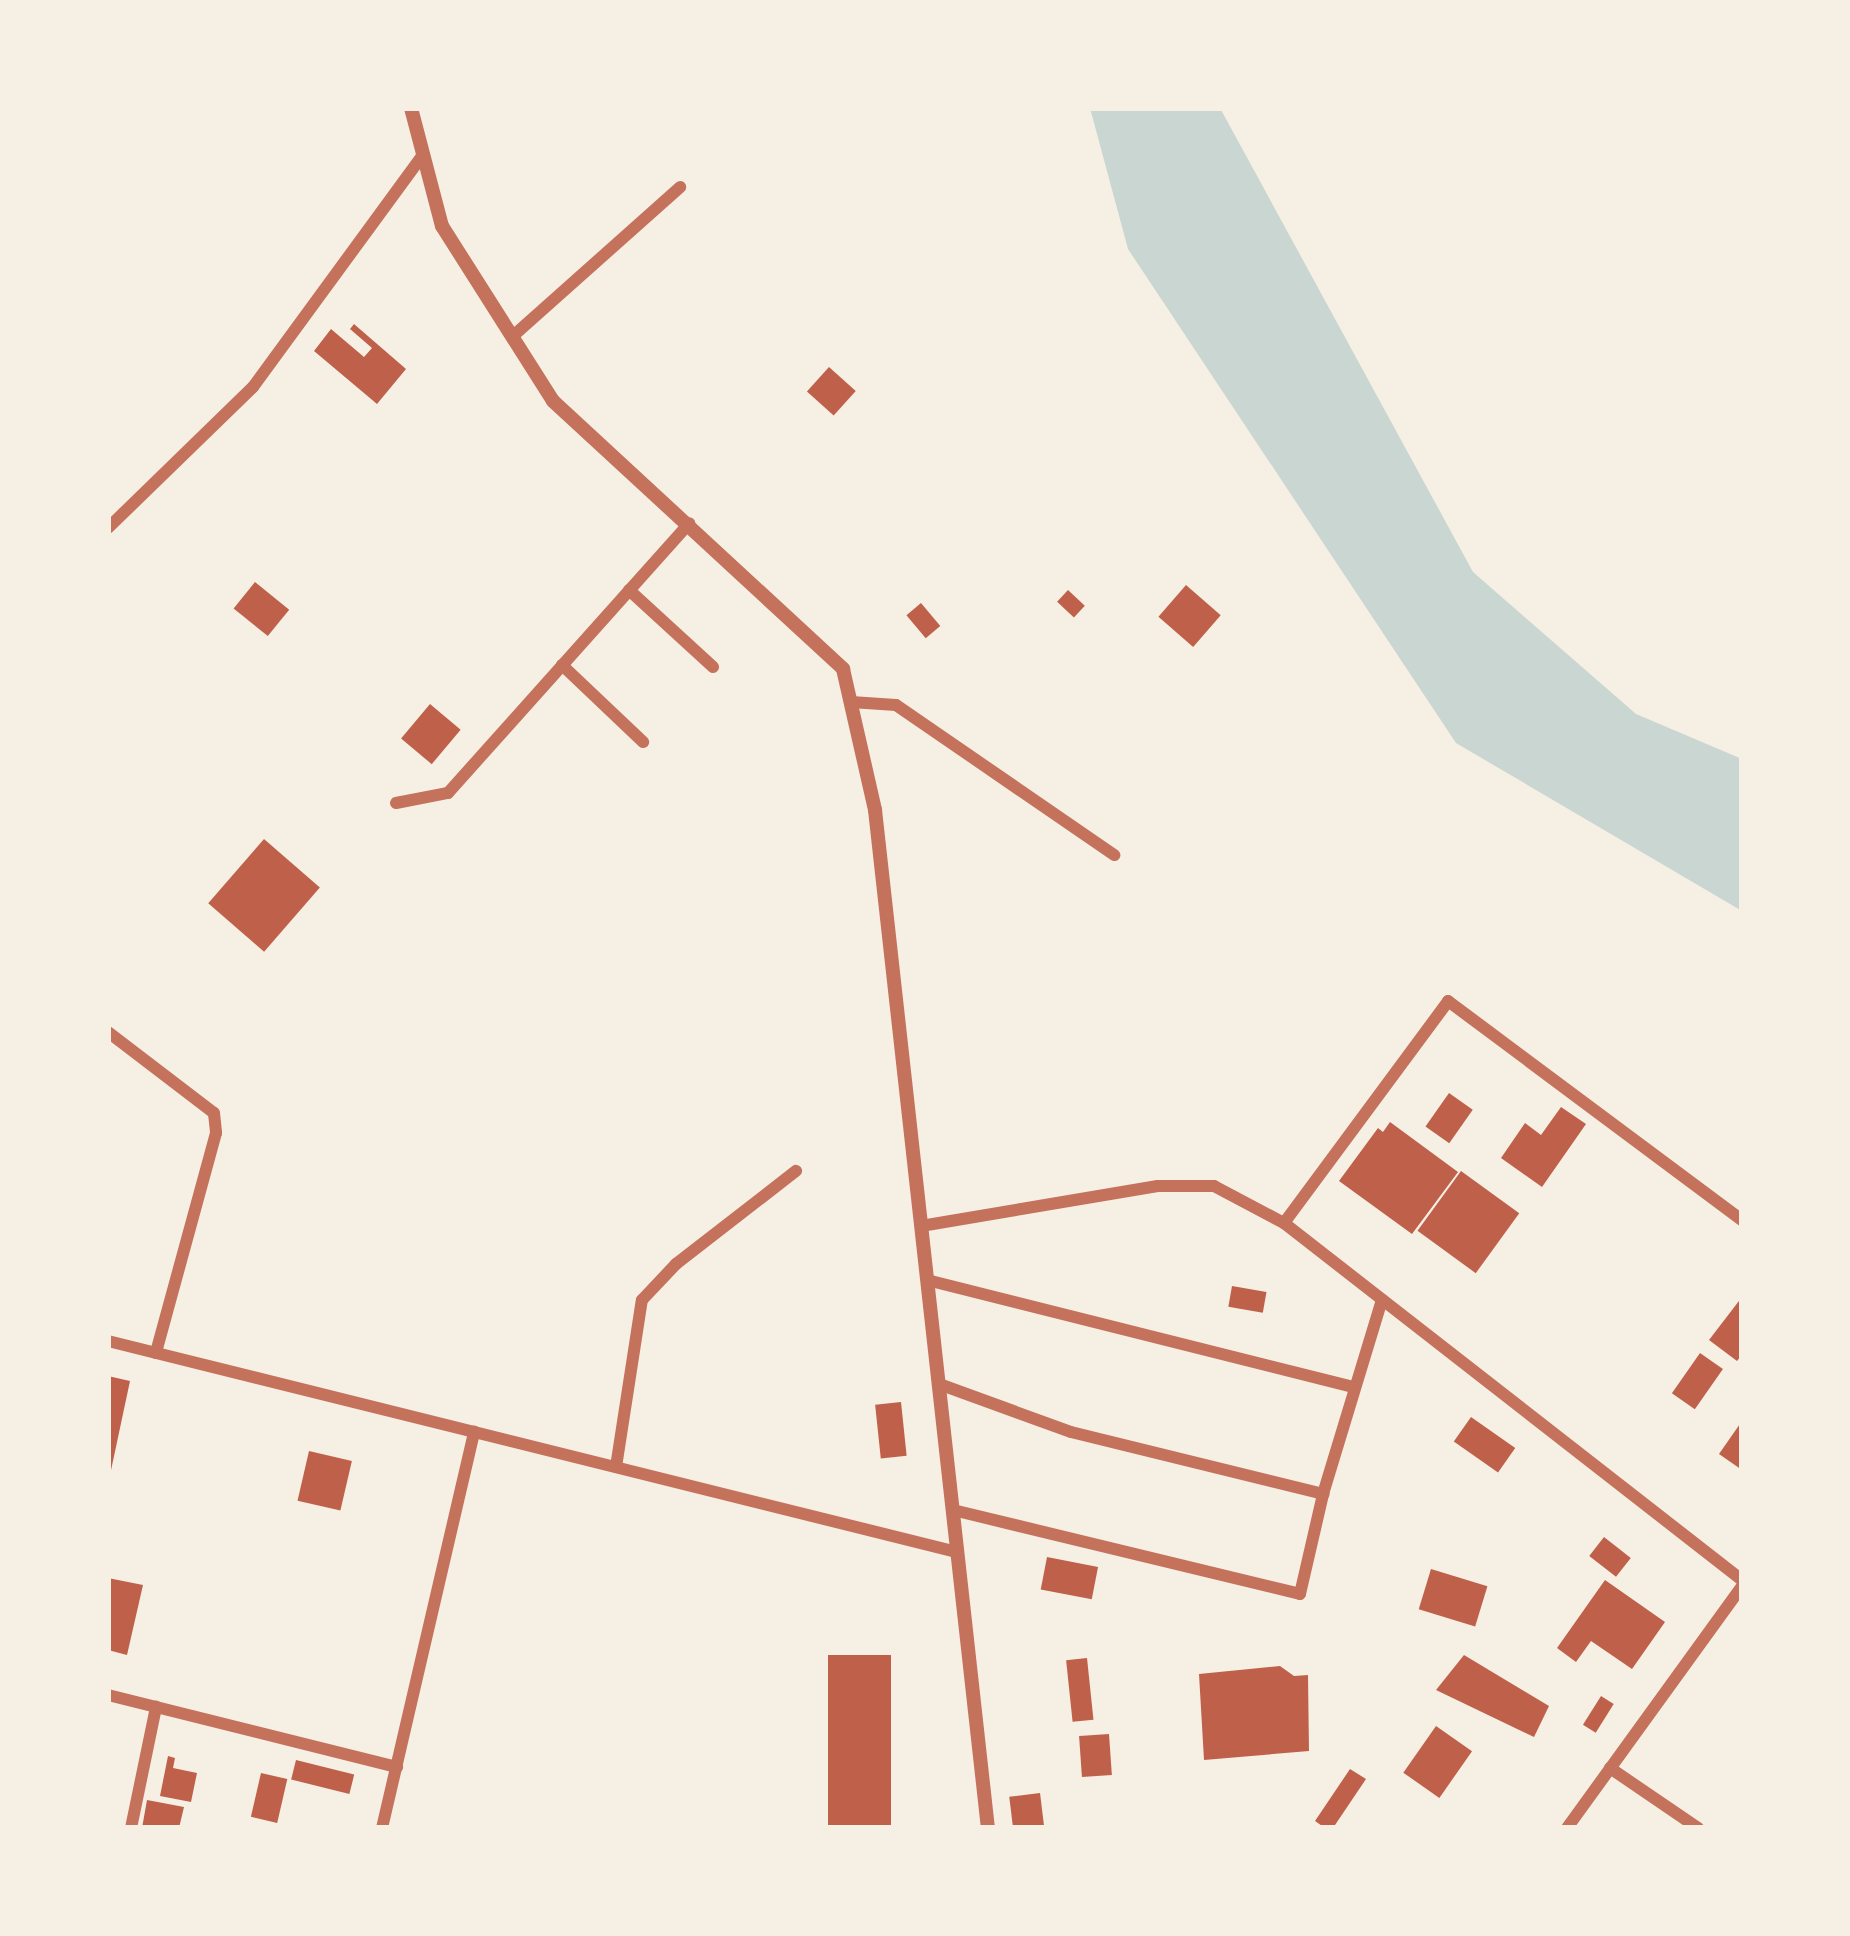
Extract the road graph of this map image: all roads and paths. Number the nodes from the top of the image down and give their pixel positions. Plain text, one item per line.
1 (411, 108) edge
2 (423, 155) junction
3 (680, 187) dead end
4 (512, 337) junction
5 (689, 523) junction
6 (108, 528) edge
7 (629, 590) junction
8 (562, 665) junction
9 (713, 667) dead end
10 (850, 702) junction
11 (643, 742) dead end
12 (396, 803) dead end
13 (1114, 855) dead end
14 (108, 1032) edge
15 (796, 1171) dead end
16 (1742, 1220) edge
17 (1284, 1223) junction
18 (921, 1226) junction
19 (927, 1280) junction
20 (1382, 1300) junction
21 (108, 1341) edge
22 (156, 1353) junction
23 (939, 1384) junction
24 (1354, 1387) junction
25 (474, 1432) junction
26 (616, 1467) junction
27 (1323, 1494) junction
28 (953, 1510) junction
29 (957, 1552) junction
30 (1742, 1583) edge
31 (108, 1695) edge
32 (156, 1707) junction
33 (397, 1767) junction
34 (1610, 1768) junction
35 (131, 1828) edge
36 (382, 1828) edge
37 (988, 1828) edge
38 (1567, 1828) edge
39 (1698, 1828) edge

1 - 2 street
2 - 4 street
2 - 6 street
3 - 4 street
4 - 5 street
5 - 7 street
5 - 10 street
7 - 8 street
7 - 9 street
8 - 11 street
8 - 12 street
10 - 13 street
10 - 18 street
14 - 22 street
15 - 26 street
16 - 17 street
17 - 18 street
17 - 20 street
18 - 19 street
19 - 23 street
19 - 24 street
20 - 24 street
20 - 30 street
21 - 22 street
22 - 25 street
23 - 27 street
23 - 28 street
24 - 27 street
25 - 26 street
25 - 33 street
26 - 29 street
27 - 28 street
28 - 29 street
29 - 37 street
30 - 34 street
31 - 32 street
32 - 33 street
32 - 35 street
33 - 36 street
34 - 38 street
34 - 39 street

